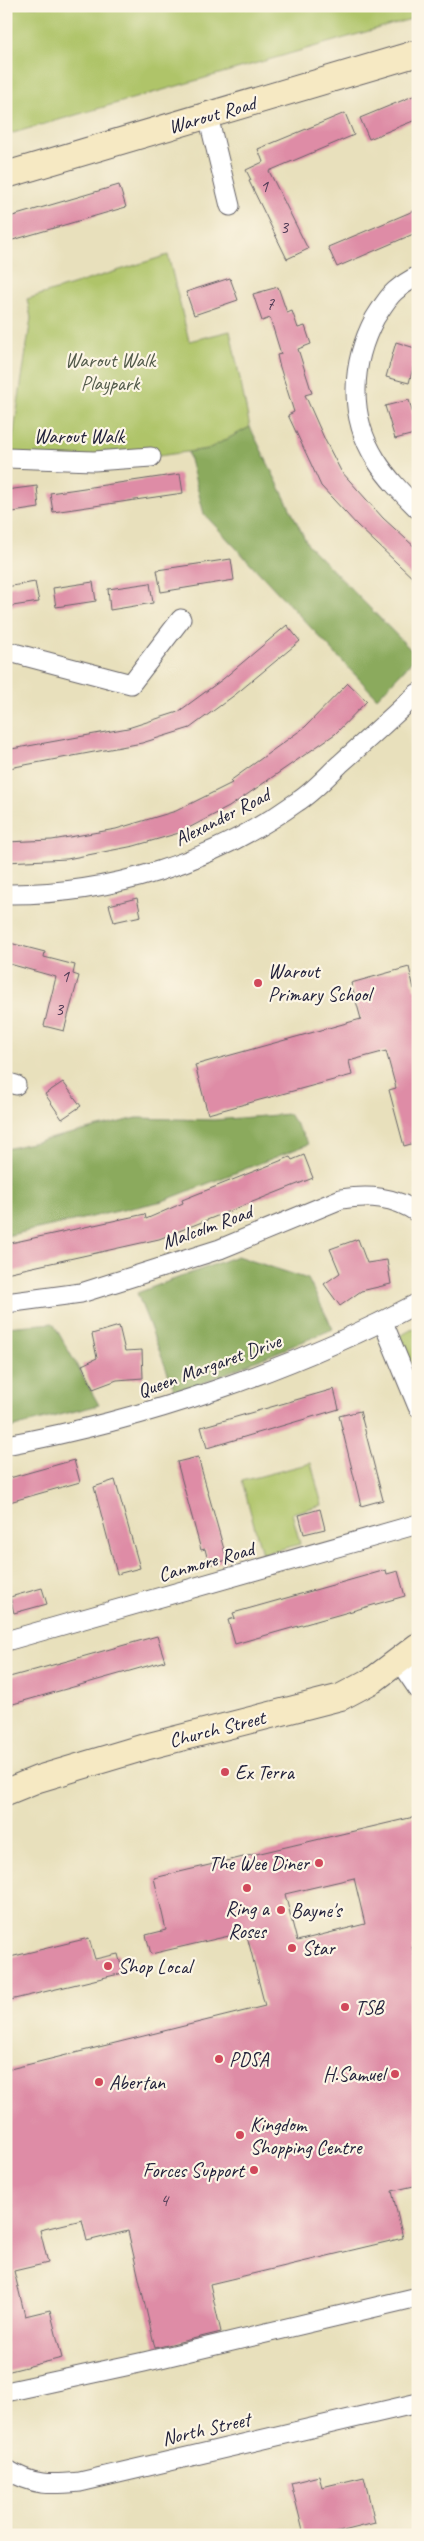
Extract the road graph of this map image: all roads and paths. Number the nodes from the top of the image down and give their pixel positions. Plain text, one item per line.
1 (418, 53) edge
2 (208, 116) junction
3 (6, 175) edge
4 (230, 206) dead end
5 (418, 276) edge
6 (151, 457) dead end
7 (6, 458) edge
8 (418, 510) edge
9 (181, 619) dead end
10 (6, 652) edge
11 (418, 693) edge
12 (6, 894) edge
13 (418, 1213) edge
14 (6, 1303) edge
15 (418, 1304) edge
16 (383, 1322) junction
17 (418, 1407) edge
18 (6, 1445) edge
19 (418, 1524) edge
20 (6, 1642) edge
21 (409, 1654) edge
22 (418, 1689) edge
23 (6, 1792) edge
24 (418, 2297) edge
25 (6, 2392) edge
26 (418, 2403) edge
27 (6, 2469) edge

1 - 2 street, Warout Road
2 - 3 street, Warout Road
2 - 4 street
5 - 8 street
6 - 7 street, Warout Walk
9 - 10 street
11 - 12 street, Alexander Road
13 - 14 street, Malcolm Road
15 - 16 street, Queen Margaret Drive
16 - 17 street
16 - 18 street, Queen Margaret Drive
19 - 20 street, Canmore Road
21 - 22 street
21 - 23 street, Church Street
24 - 25 street
26 - 27 street, North Street

